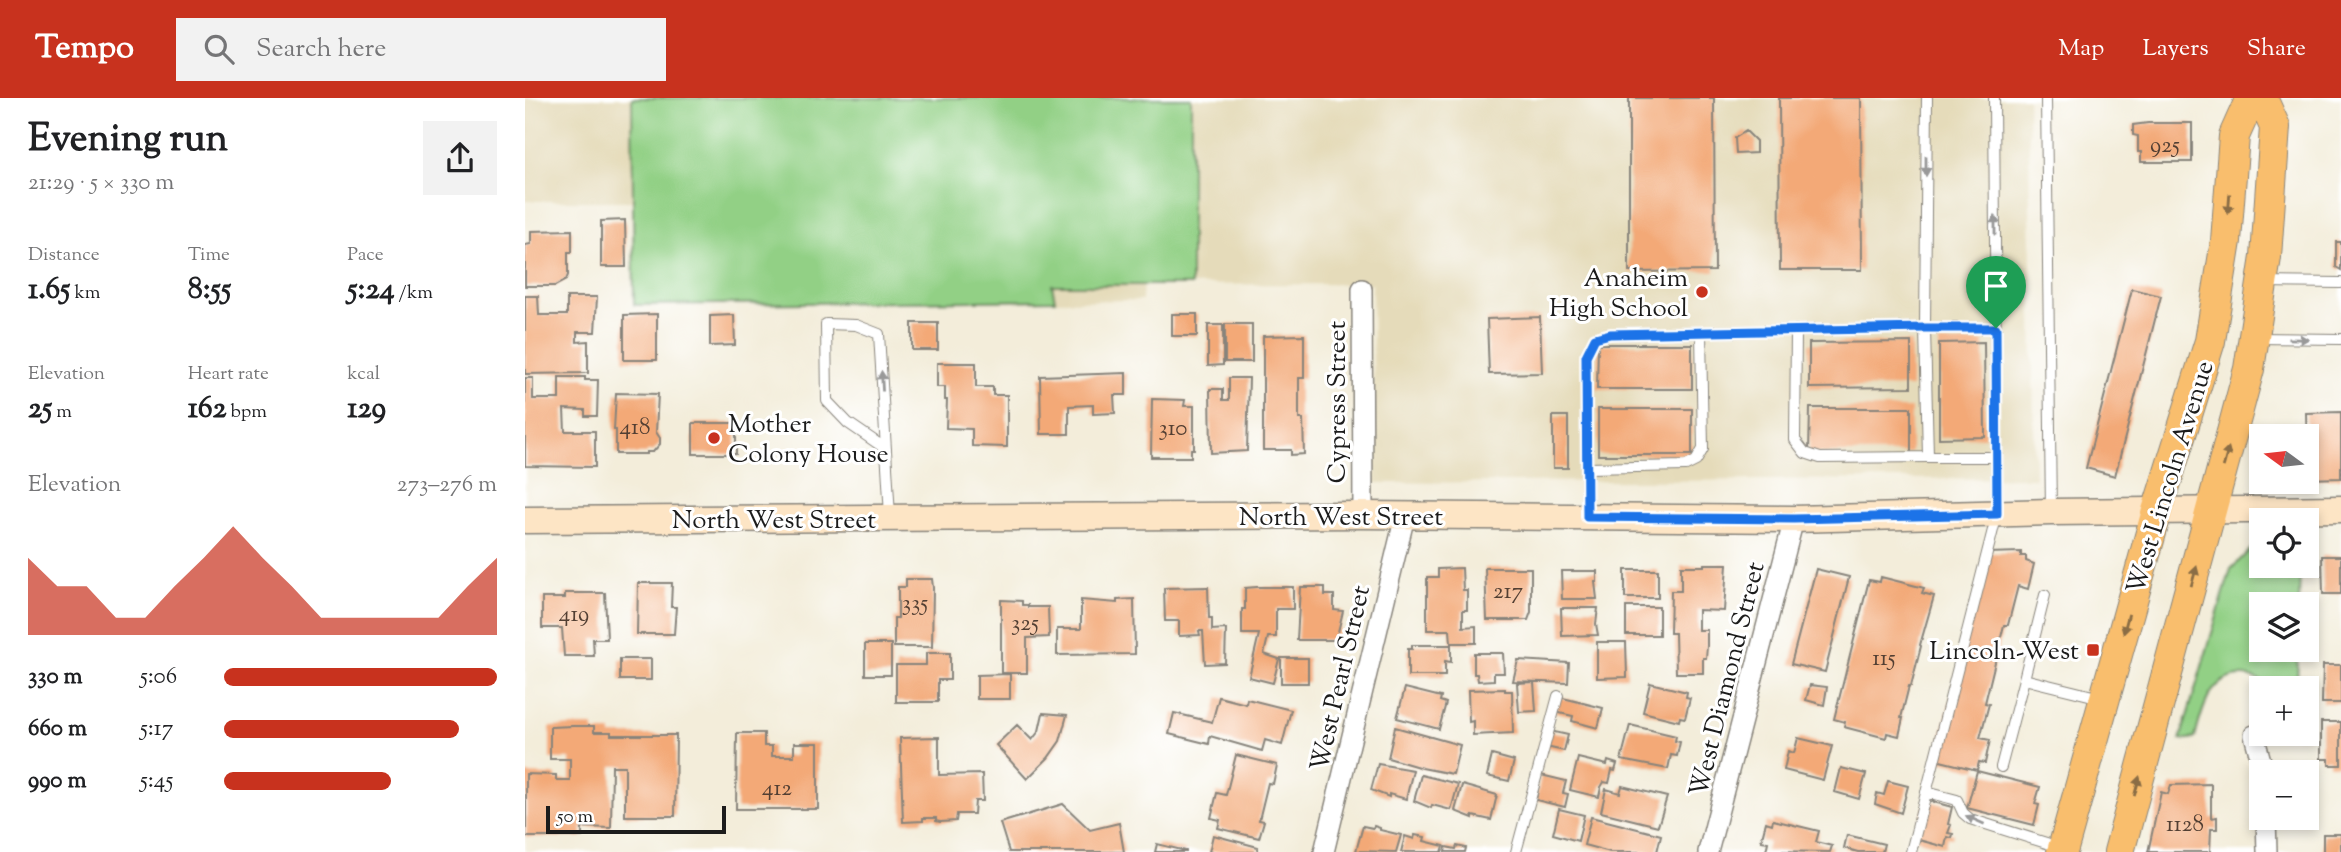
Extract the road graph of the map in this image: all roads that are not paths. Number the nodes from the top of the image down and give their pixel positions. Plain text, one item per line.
1 (1927, 98) edge
2 (1994, 98) edge
3 (2046, 98) edge
4 (2252, 98) edge
5 (2262, 98) edge
6 (2263, 282) junction
7 (2341, 283) edge
8 (1362, 289) dead end
9 (1925, 328) junction
10 (1996, 328) junction
11 (1796, 330) junction
12 (1701, 332) junction
13 (2254, 338) junction
14 (2341, 339) edge
15 (886, 449) junction
16 (1928, 457) junction
17 (1996, 457) junction
18 (1587, 468) junction
19 (2341, 509) edge
20 (2213, 510) junction
21 (2157, 511) junction
22 (2051, 512) junction
23 (1997, 514) junction
24 (1363, 515) junction
25 (1405, 516) junction
26 (1587, 517) junction
27 (890, 518) junction
28 (1794, 519) junction
29 (525, 520) edge
30 (2045, 595) dead end
31 (2024, 679) junction
32 (1558, 696) dead end
33 (2105, 699) junction
34 (2001, 767) dead end
35 (1926, 792) junction
36 (2266, 830) edge
37 (2063, 850) edge
38 (1324, 852) edge
39 (1516, 852) edge
40 (1709, 852) edge
41 (1911, 852) edge
42 (2119, 852) edge
43 (2267, 852) edge

1 -> 9 lane
10 -> 2 lane
3 - 22 lane
4 -> 21 main road, West Lincoln Avenue
5 - 6 main road, West Lincoln Avenue
6 - 7 lane
6 - 13 main road, West Lincoln Avenue
8 - 24 street, Cypress Street
9 - 10 lane
9 - 11 lane
9 - 16 lane
10 - 17 lane
11 - 12 lane
11 - 16 lane
12 - 18 lane
12 - 18 lane
13 -> 14 lane
20 -> 13 main road, West Lincoln Avenue
15 -> 15 lane
15 - 27 lane
16 - 17 lane
17 - 23 lane
18 - 26 lane
19 - 20 street, North West Street
20 - 21 street, North West Street
42 -> 20 main road, West Lincoln Avenue
21 - 22 street, North West Street
21 -> 33 main road, West Lincoln Avenue
22 - 23 street, North West Street
23 - 28 street, North West Street
23 - 35 lane
24 - 25 street, North West Street
24 - 27 street, North West Street
25 - 26 street, North West Street
25 - 38 street, West Pearl Street
26 - 28 street, North West Street
27 - 29 street, North West Street
28 - 40 street, West Diamond Street
30 - 31 lane
31 - 33 lane
31 - 34 lane
32 - 39 lane
33 - 37 main road, West Lincoln Avenue
37 -> 35 lane
35 - 41 lane
36 - 43 street

